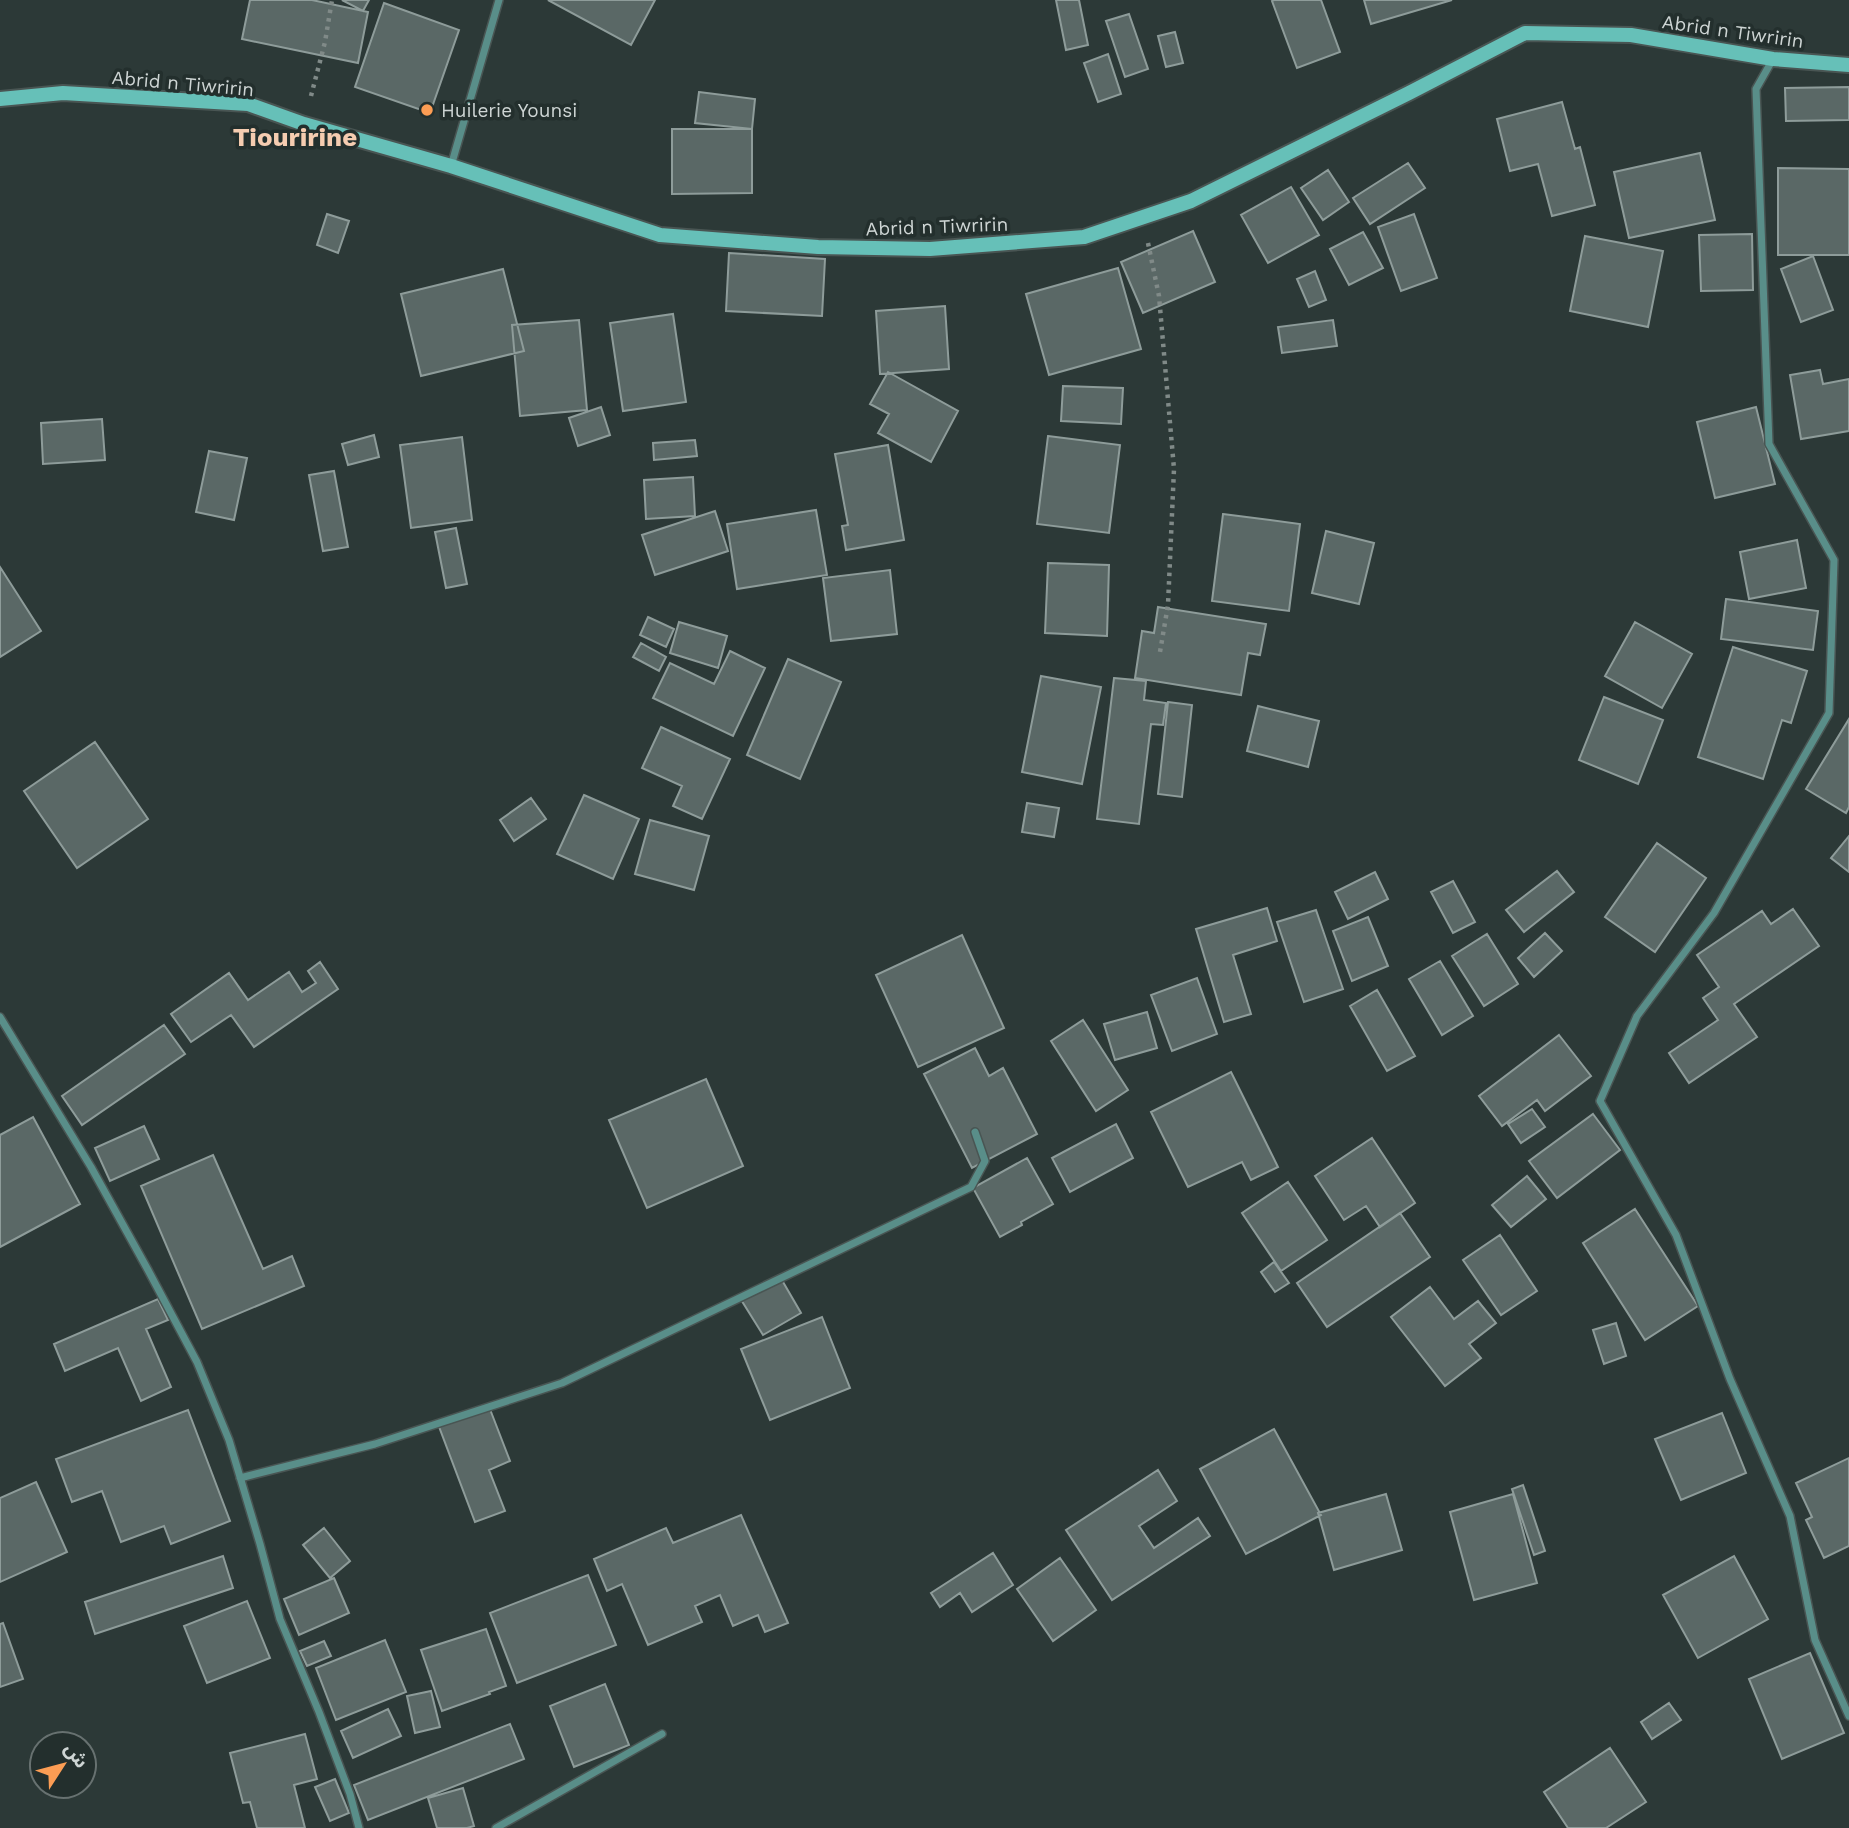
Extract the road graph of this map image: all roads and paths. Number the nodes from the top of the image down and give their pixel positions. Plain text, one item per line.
1 (332, 0) edge
2 (499, 0) edge
3 (1773, 59) junction
4 (1849, 65) edge
5 (0, 99) edge
6 (304, 124) junction
7 (451, 166) junction
8 (1143, 218) junction
9 (1160, 652) dead end
10 (0, 1017) edge
11 (975, 1132) dead end
12 (240, 1478) junction
13 (1849, 1716) edge
14 (662, 1734) dead end
15 (359, 1828) edge
16 (495, 1828) edge

1 - 6 path
2 - 7 street
3 - 4 street, Abrid n Tiwririn
3 - 8 street, Abrid n Tiwririn
3 - 13 street
5 - 6 street, Abrid n Tiwririn
6 - 7 street, Abrid n Tiwririn
7 - 8 street, Abrid n Tiwririn
8 - 9 path
10 - 12 street
11 - 12 street
12 - 15 street
14 - 16 street

